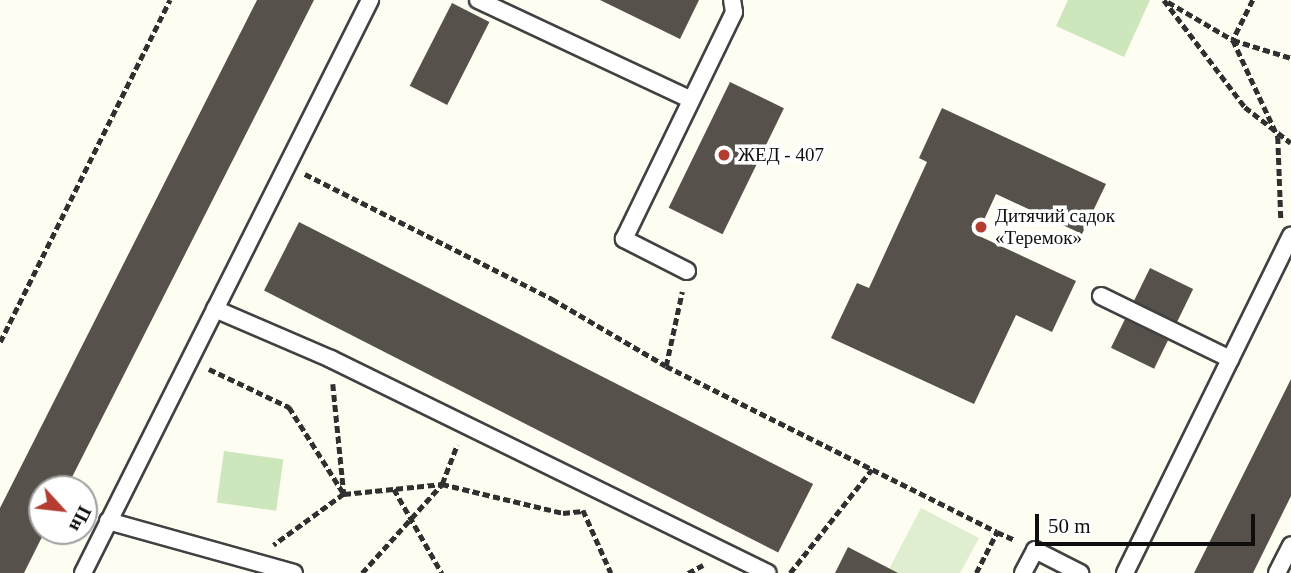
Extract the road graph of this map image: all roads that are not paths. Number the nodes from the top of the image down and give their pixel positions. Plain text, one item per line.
1 (370, 0) edge
2 (478, 0) edge
3 (732, 0) edge
4 (691, 100) junction
5 (1291, 236) edge
6 (687, 271) road end
7 (1101, 296) dead end
8 (215, 309) junction
9 (1230, 359) junction
10 (108, 521) junction
11 (1291, 545) edge
12 (83, 573) edge
13 (294, 573) edge
14 (767, 573) edge
15 (1023, 573) edge
16 (1080, 573) edge
17 (1125, 573) edge
18 (1277, 573) edge

1 - 8 lane
2 - 4 lane
3 - 4 lane
4 - 6 lane
5 - 9 lane
7 - 9 lane
8 - 10 lane
8 - 14 lane
9 - 17 lane
10 - 12 lane
10 - 13 lane
11 - 18 lane
15 - 16 lane

